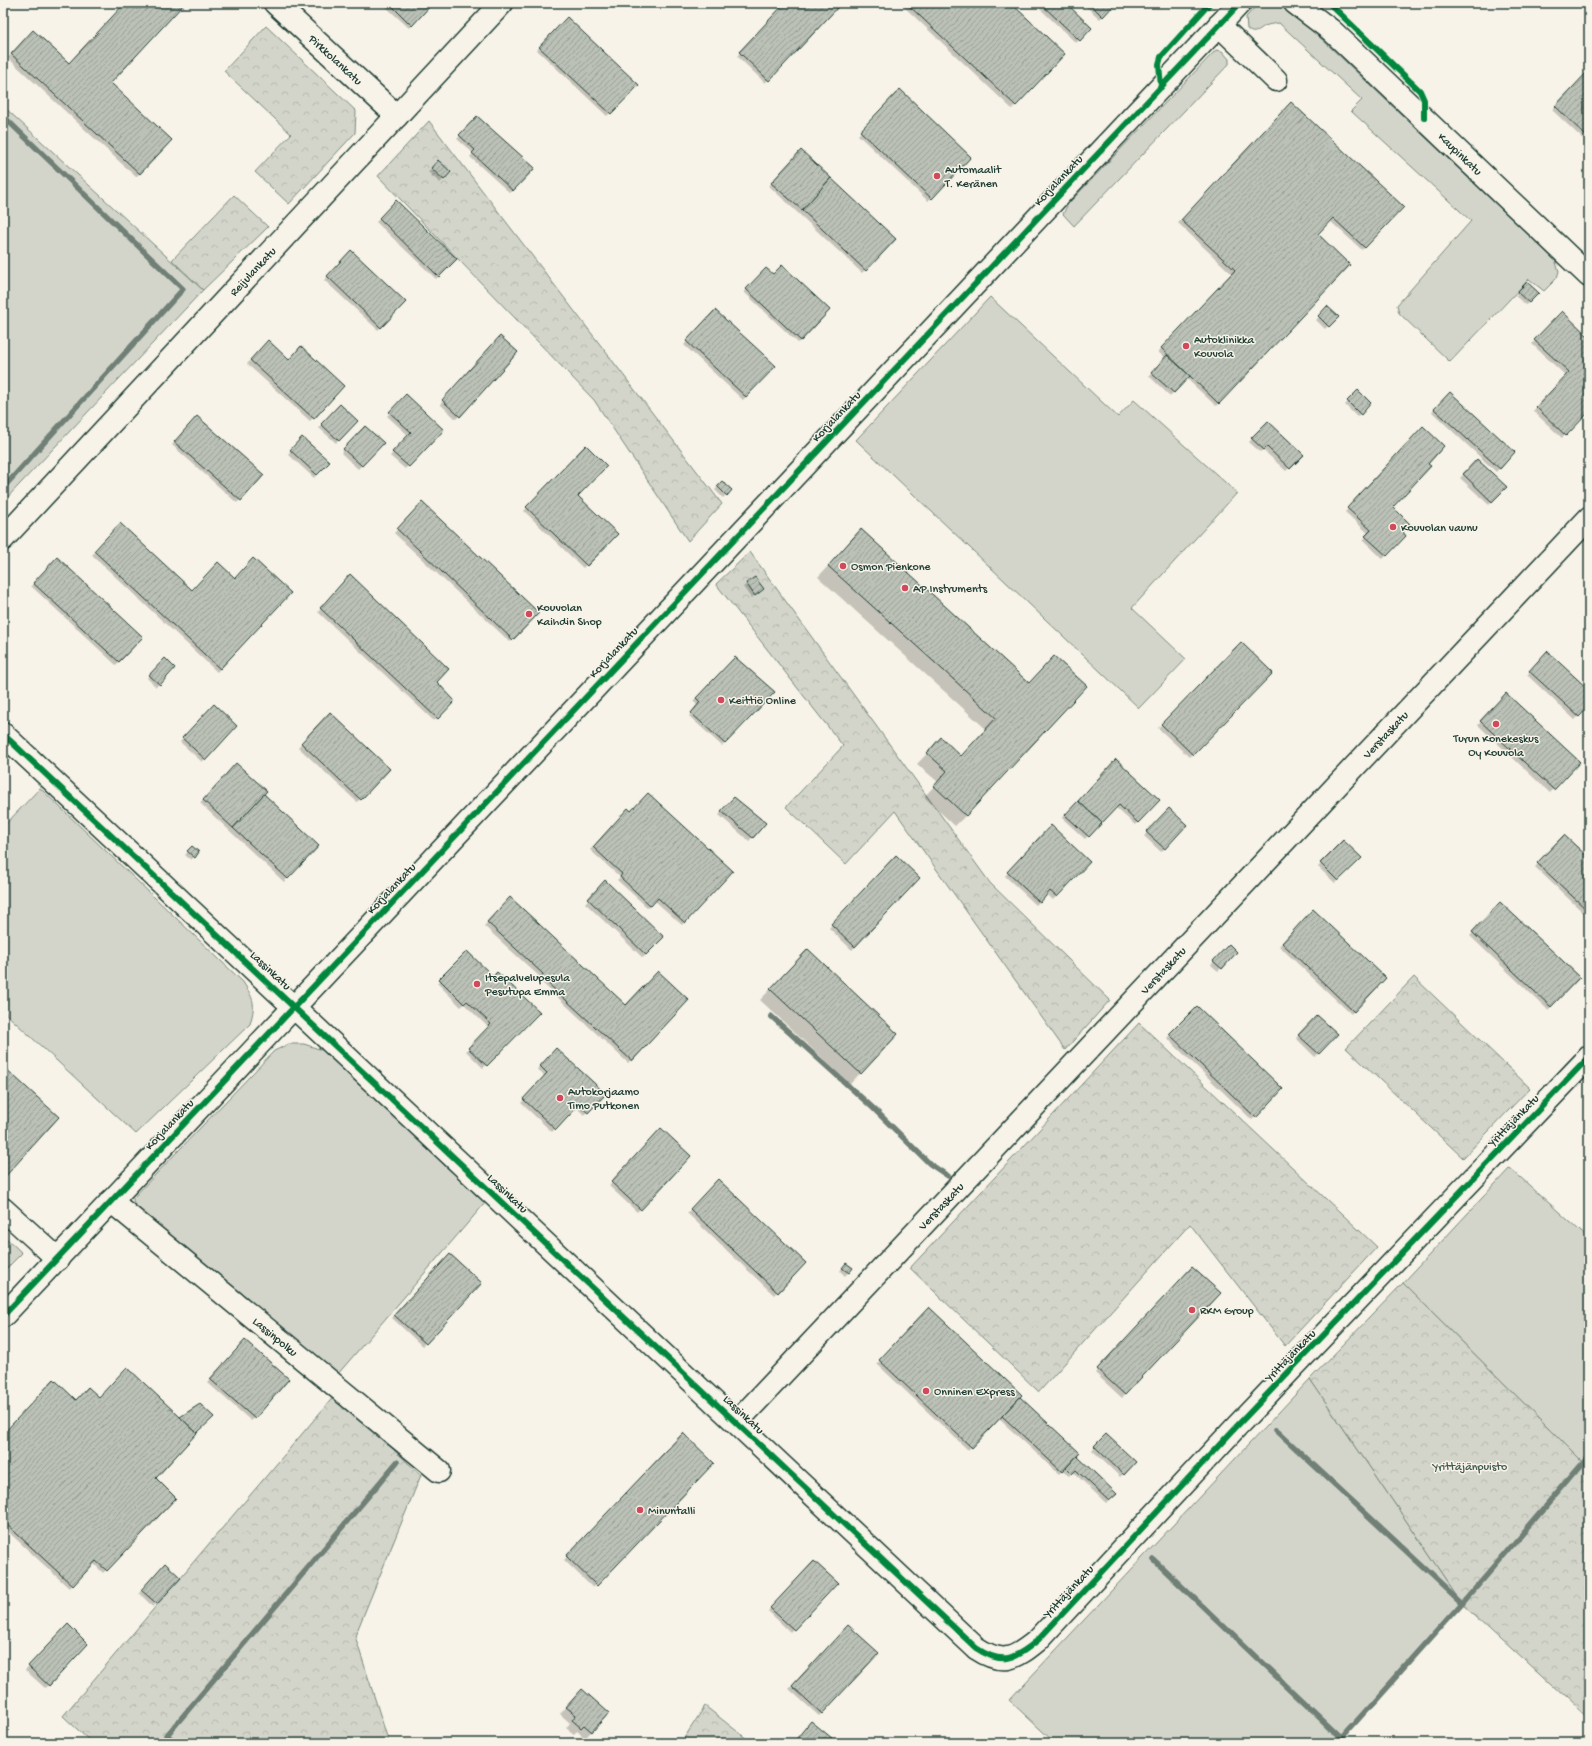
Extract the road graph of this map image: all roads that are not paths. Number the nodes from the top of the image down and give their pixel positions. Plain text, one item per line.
1 (275, 3) edge
2 (502, 3) edge
3 (1240, 3) edge
4 (1295, 3) edge
5 (1309, 3) edge
6 (1219, 25) junction
7 (1332, 31) junction
8 (1276, 80) dead end
9 (397, 116) junction
10 (1589, 276) edge
11 (1589, 518) edge
12 (3, 539) edge
13 (3, 734) edge
14 (294, 1007) junction
15 (1589, 1057) edge
16 (112, 1201) junction
17 (3, 1209) edge
18 (58, 1258) junction
19 (3, 1316) edge
20 (737, 1422) junction
21 (439, 1471) dead end
22 (1001, 1659) joint

1 - 9 street, Pirkkolankatu
2 - 9 street, Reijulankatu
3 - 6 street, Korjalankatu
4 - 7 street, Kaupinkatu
5 - 7 street, Kaupinkatu
6 - 8 street
6 - 14 street, Korjalankatu
7 - 10 street, Kaupinkatu
9 - 12 street, Reijulankatu
11 - 20 street, Verstaskatu
13 - 14 street, Lassinkatu
14 - 16 street, Korjalankatu
14 - 20 street, Lassinkatu
15 - 22 street, Yrittäjänkatu
16 - 18 street, Korjalankatu
16 - 21 street, Lassinpolku
17 - 18 street
18 - 19 street, Korjalankatu
20 - 22 street, Lassinkatu

